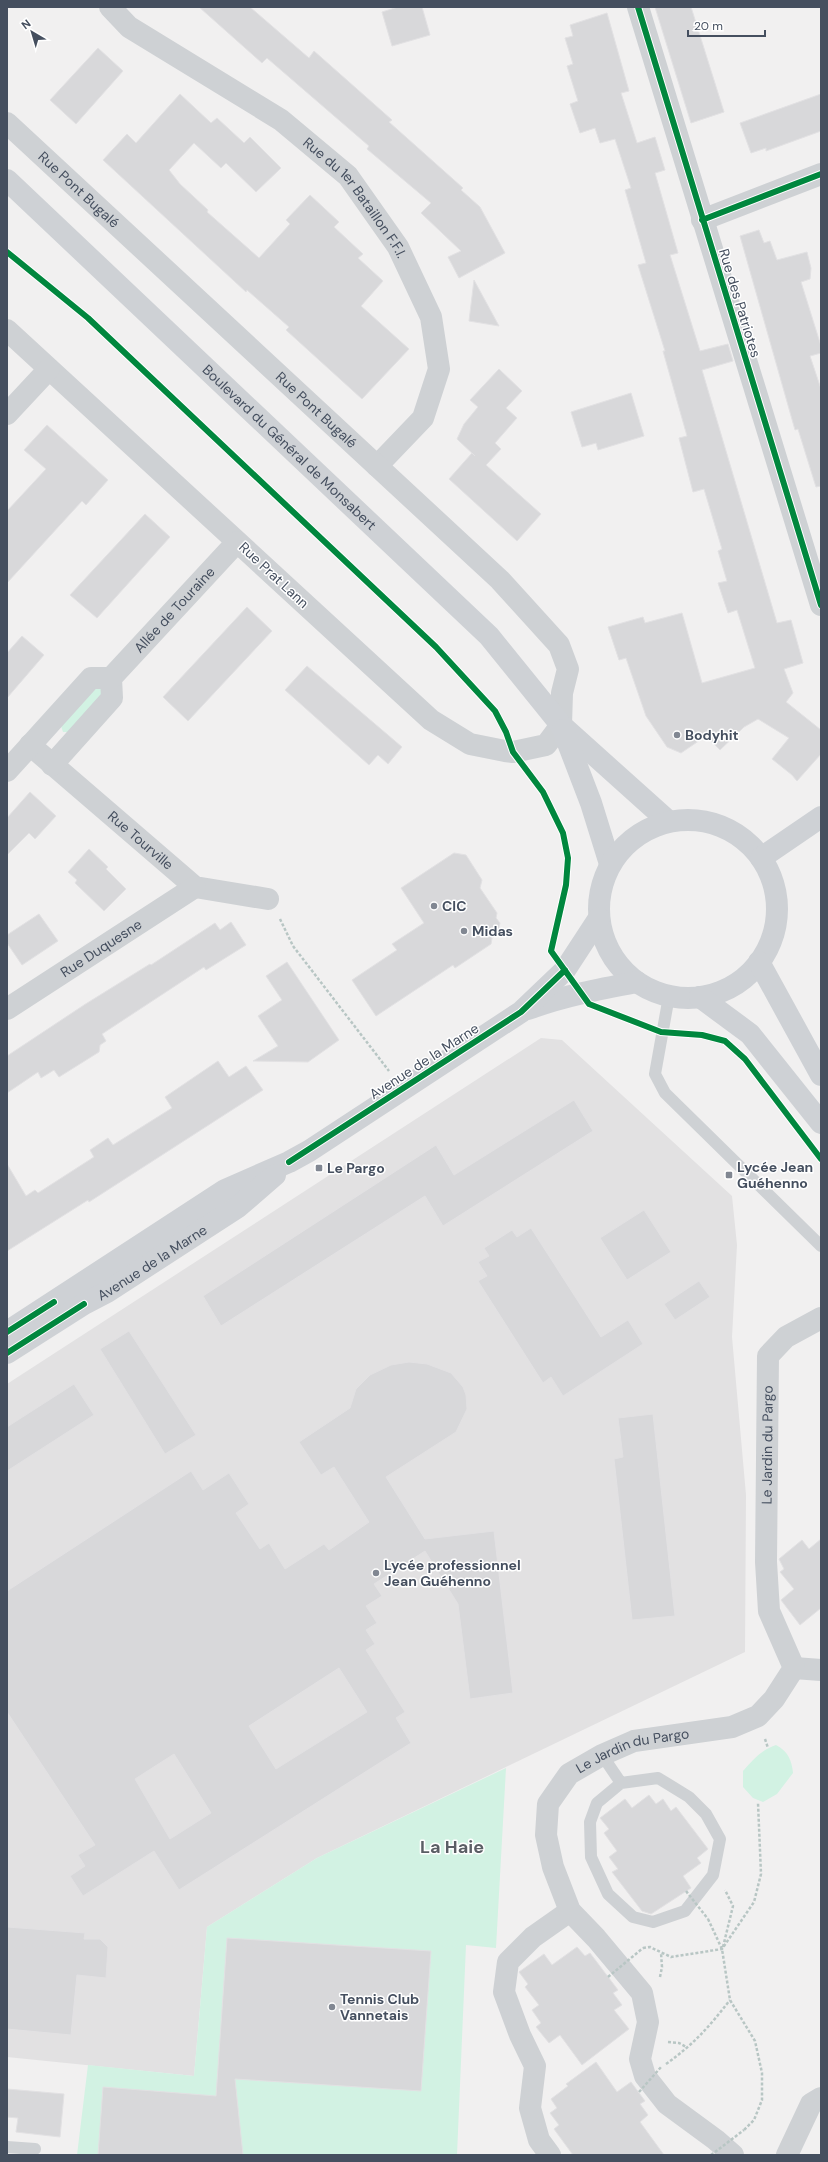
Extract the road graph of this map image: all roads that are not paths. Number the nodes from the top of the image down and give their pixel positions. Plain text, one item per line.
1 (110, 7) edge
2 (638, 7) edge
3 (7, 124) edge
4 (821, 174) edge
5 (7, 180) edge
6 (702, 220) junction
7 (7, 330) edge
8 (49, 369) junction
9 (7, 414) edge
10 (377, 466) junction
11 (237, 542) junction
12 (821, 605) edge
13 (111, 678) junction
14 (561, 726) junction
15 (30, 745) junction
16 (52, 765) junction
17 (7, 771) edge
18 (821, 817) edge
19 (668, 821) junction
20 (761, 858) junction
21 (610, 864) junction
22 (195, 887) junction
23 (268, 899) road end
24 (598, 918) junction
25 (759, 962) junction
26 (637, 982) junction
27 (669, 996) junction
28 (700, 997) junction
29 (7, 1009) edge
30 (521, 1012) junction
31 (821, 1075) edge
32 (821, 1122) edge
33 (289, 1162) junction
34 (821, 1246) edge
35 (821, 1318) edge
36 (7, 1332) edge
37 (7, 1353) edge
38 (794, 1668) junction
39 (821, 1670) edge
40 (602, 1755) junction
41 (620, 1783) junction
42 (570, 1911) junction
43 (821, 2098) edge
44 (7, 2147) edge
45 (35, 2149) dead end
46 (550, 2155) edge
47 (733, 2155) edge
48 (787, 2155) edge

1 - 10 street, Rue du 1er Bataillon F.F.I.
2 - 6 street, Rue des Patriotes
3 - 10 street, Rue Pont Bugalé
4 - 6 street
5 - 14 main road, Boulevard du Général de Monsabert
6 - 12 street, Rue des Patriotes
7 - 8 street, Rue Prat Lann
8 - 9 street
8 - 11 street, Rue Prat Lann
10 - 14 street, Rue Pont Bugalé
11 - 13 street, Allée de Touraine
11 - 14 street, Rue Prat Lann
13 - 15 street
13 - 16 street
14 - 19 main road, Boulevard du Général de Monsabert
14 - 21 main road, Boulevard du Général de Monsabert
15 - 16 street, Rue Tourville
15 - 17 street
16 - 22 street, Rue Tourville
18 - 20 main road
19 - 20 main road
19 - 21 main road
20 - 25 main road
21 - 24 main road
22 - 23 street
22 - 29 street, Rue Duquesne
24 - 26 main road
24 - 30 main road, Avenue de la Marne
25 - 28 main road
25 - 31 main road
26 - 27 main road
26 - 30 main road, Avenue de la Marne
27 - 28 main road
27 - 34 lane
28 - 32 main road
30 - 33 main road, Avenue de la Marne
33 - 36 main road, Avenue de la Marne
33 - 37 main road, Avenue de la Marne
35 - 38 street, Le Jardin du Pargo
38 - 39 street
38 - 40 street, Le Jardin du Pargo
40 - 41 lane
40 - 42 street, Le Jardin du Pargo
41 - 41 lane
42 - 46 street
42 - 47 street, Le Jardin du Pargo
43 - 48 street
44 - 45 lane

